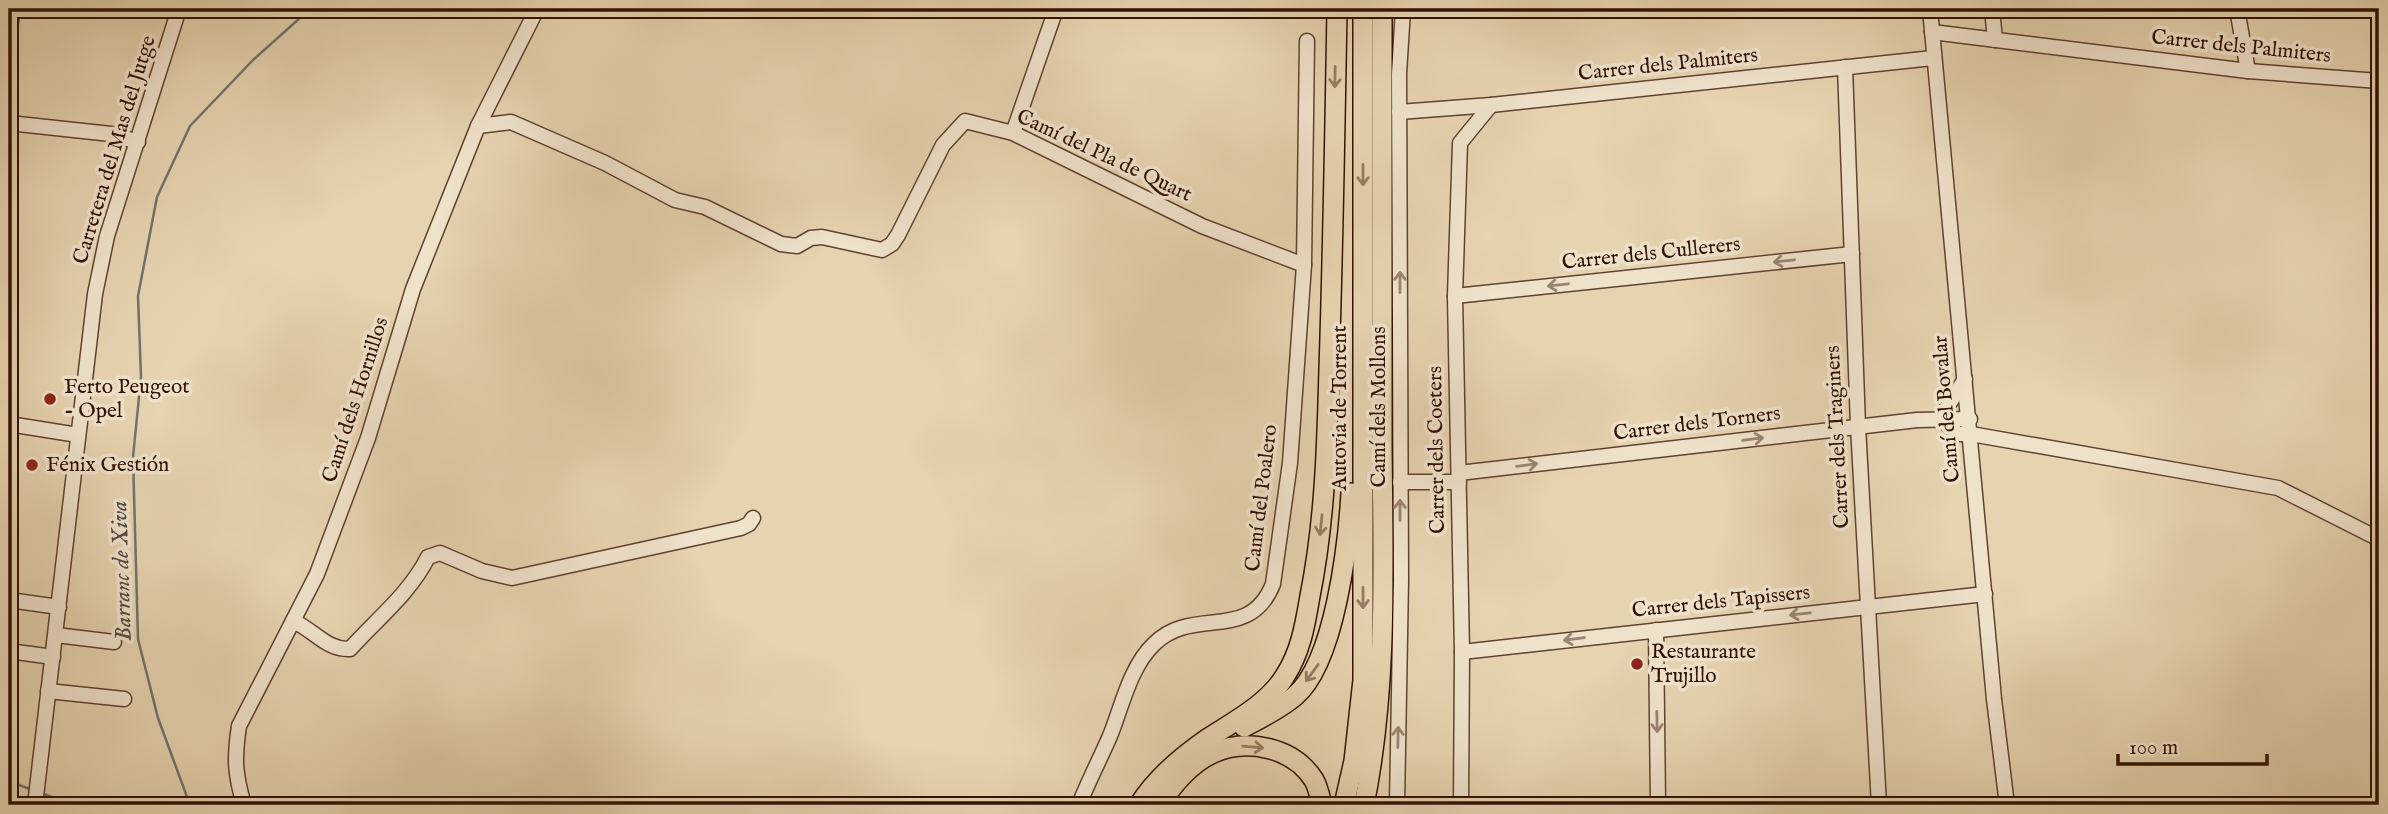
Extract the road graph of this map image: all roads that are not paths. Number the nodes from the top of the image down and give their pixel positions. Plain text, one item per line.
1 (13, 9) edge
2 (179, 9) edge
3 (537, 9) edge
4 (1056, 9) edge
5 (1336, 9) edge
6 (1363, 9) edge
7 (1382, 9) edge
8 (1403, 9) edge
9 (1930, 9) edge
10 (1992, 9) edge
11 (2237, 9) edge
12 (1932, 32) junction
13 (9, 34) edge
14 (1995, 40) junction
15 (1307, 41) dead end
16 (1933, 58) junction
17 (1845, 67) junction
18 (2248, 71) junction
19 (2379, 81) edge
20 (1491, 105) junction
21 (1399, 112) junction
22 (9, 123) edge
23 (478, 126) junction
24 (1013, 133) junction
25 (138, 142) junction
26 (1852, 254) junction
27 (1304, 265) junction
28 (1363, 269) junction
29 (1455, 296) junction
30 (1965, 379) junction
31 (1940, 418) junction
32 (9, 424) edge
33 (1858, 426) junction
34 (1970, 427) junction
35 (78, 435) junction
36 (1459, 478) junction
37 (1400, 482) junction
38 (753, 518) dead end
39 (2379, 539) edge
40 (1383, 559) junction
41 (1985, 594) junction
42 (9, 600) edge
43 (59, 607) junction
44 (1868, 607) junction
45 (293, 621) junction
46 (1656, 630) junction
47 (56, 635) junction
48 (114, 642) dead end
49 (9, 651) edge
50 (1462, 652) junction
51 (53, 657) junction
52 (48, 691) junction
53 (124, 699) dead end
54 (1170, 768) junction
55 (35, 805) edge
56 (244, 805) edge
57 (1079, 805) edge
58 (1139, 805) edge
59 (1159, 805) edge
60 (1322, 805) edge
61 (1344, 805) edge
62 (1364, 805) edge
63 (1377, 805) edge
64 (1397, 805) edge
65 (1461, 805) edge
66 (1658, 805) edge
67 (1879, 805) edge
68 (2007, 805) edge

1 - 13 street
2 - 25 street, Carretera del Mas del Jutge
3 - 23 street, Camí dels Hornillos
4 - 24 street
5 -> 54 highway
6 -> 28 highway, Autovia de Torrent
7 - 40 highway, Autovia de Torrent
8 - 21 street, Camí dels Mollons
9 - 12 street, Camí del Bovalar
10 - 14 street
11 - 18 street
12 - 14 street, Carrer dels Palmiters
12 - 16 street, Camí del Bovalar
14 - 18 street, Carrer dels Palmiters
15 - 27 street, Camí del Poalero
16 - 17 street, Carrer dels Palmiters
16 - 30 street, Camí del Bovalar
17 - 20 street, Carrer dels Palmiters
17 - 26 street, Carrer dels Traginers
18 - 19 street, Carrer dels Palmiters
20 - 21 street, Carrer dels Palmiters
20 - 29 street, Carrer dels Coeters
37 -> 21 street, Camí dels Mollons
22 - 25 street
23 - 24 street, Camí del Pla de Quart
23 - 45 street, Camí dels Hornillos
24 - 27 street, Camí del Pla de Quart
25 - 35 street, Carretera del Mas del Jutge
26 -> 29 street, Carrer dels Cullerers
26 - 33 street, Carrer dels Traginers
27 - 57 street, Camí del Poalero
28 -> 54 highway
28 -> 61 highway, Autovia de Torrent
29 - 36 street, Carrer dels Coeters
30 - 31 street
30 - 34 street, Camí del Bovalar
31 - 33 street, Carrer dels Torners
31 - 34 street
32 - 35 street
36 -> 33 street, Carrer dels Torners
33 - 44 street, Carrer dels Traginers
34 - 39 street
34 - 41 street, Camí del Bovalar
35 - 43 street, Carretera del Mas del Jutge
36 - 37 street, Carrer dels Torners
36 - 50 street, Carrer dels Coeters
64 -> 37 street, Camí dels Mollons
38 - 45 street
40 - 62 highway, Autovia de Torrent
40 - 63 highway
41 - 44 street, Carrer dels Tapissers
41 - 68 street, Camí del Bovalar
42 - 43 street
43 - 47 street, Carretera del Mas del Jutge
44 -> 46 street, Carrer dels Tapissers
44 - 67 street, Carrer dels Traginers
45 - 56 street, Camí dels Hornillos
46 -> 50 street, Carrer dels Tapissers
46 -> 66 street
47 - 48 street
47 - 51 street, Carretera del Mas del Jutge
49 - 51 street
50 - 65 street, Carrer dels Coeters
51 - 52 street, Carretera del Mas del Jutge
52 - 53 street
52 - 55 street, Carretera del Mas del Jutge
54 - 58 highway
59 -> 60 highway

